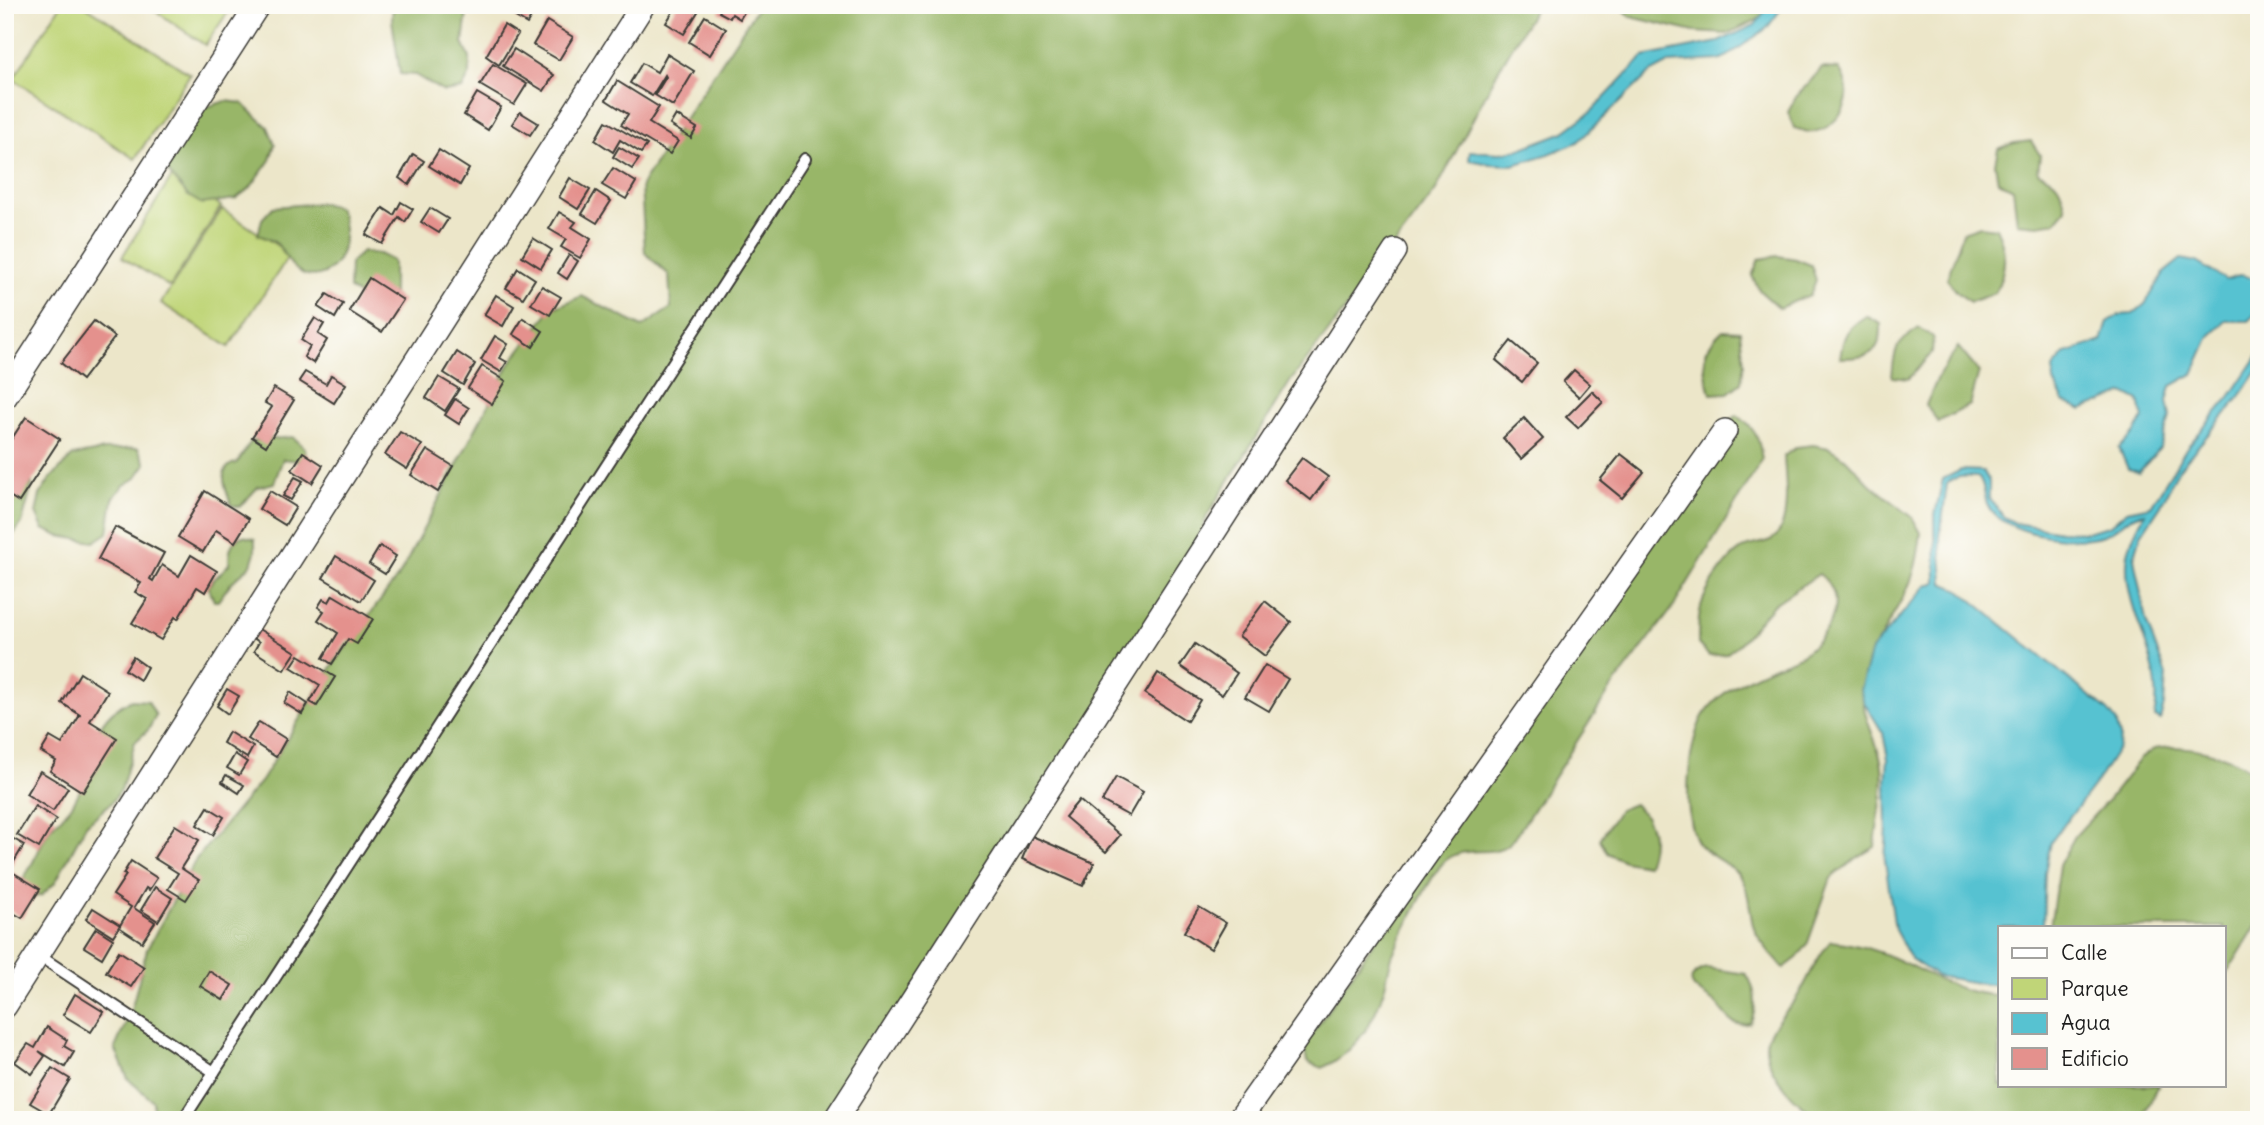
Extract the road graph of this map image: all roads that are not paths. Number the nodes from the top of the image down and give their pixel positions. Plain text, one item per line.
1 (258, 5) edge
2 (642, 5) edge
3 (805, 159) dead end
4 (1395, 251) dead end
5 (5, 397) edge
6 (1725, 431) dead end
7 (38, 955) junction
8 (5, 1006) edge
9 (214, 1072) junction
10 (183, 1120) edge
11 (835, 1120) edge
12 (1239, 1120) edge

1 - 5 street
2 - 7 street
3 - 9 lane
4 - 11 street
6 - 12 street
7 - 8 street
7 - 9 lane
9 - 10 lane

